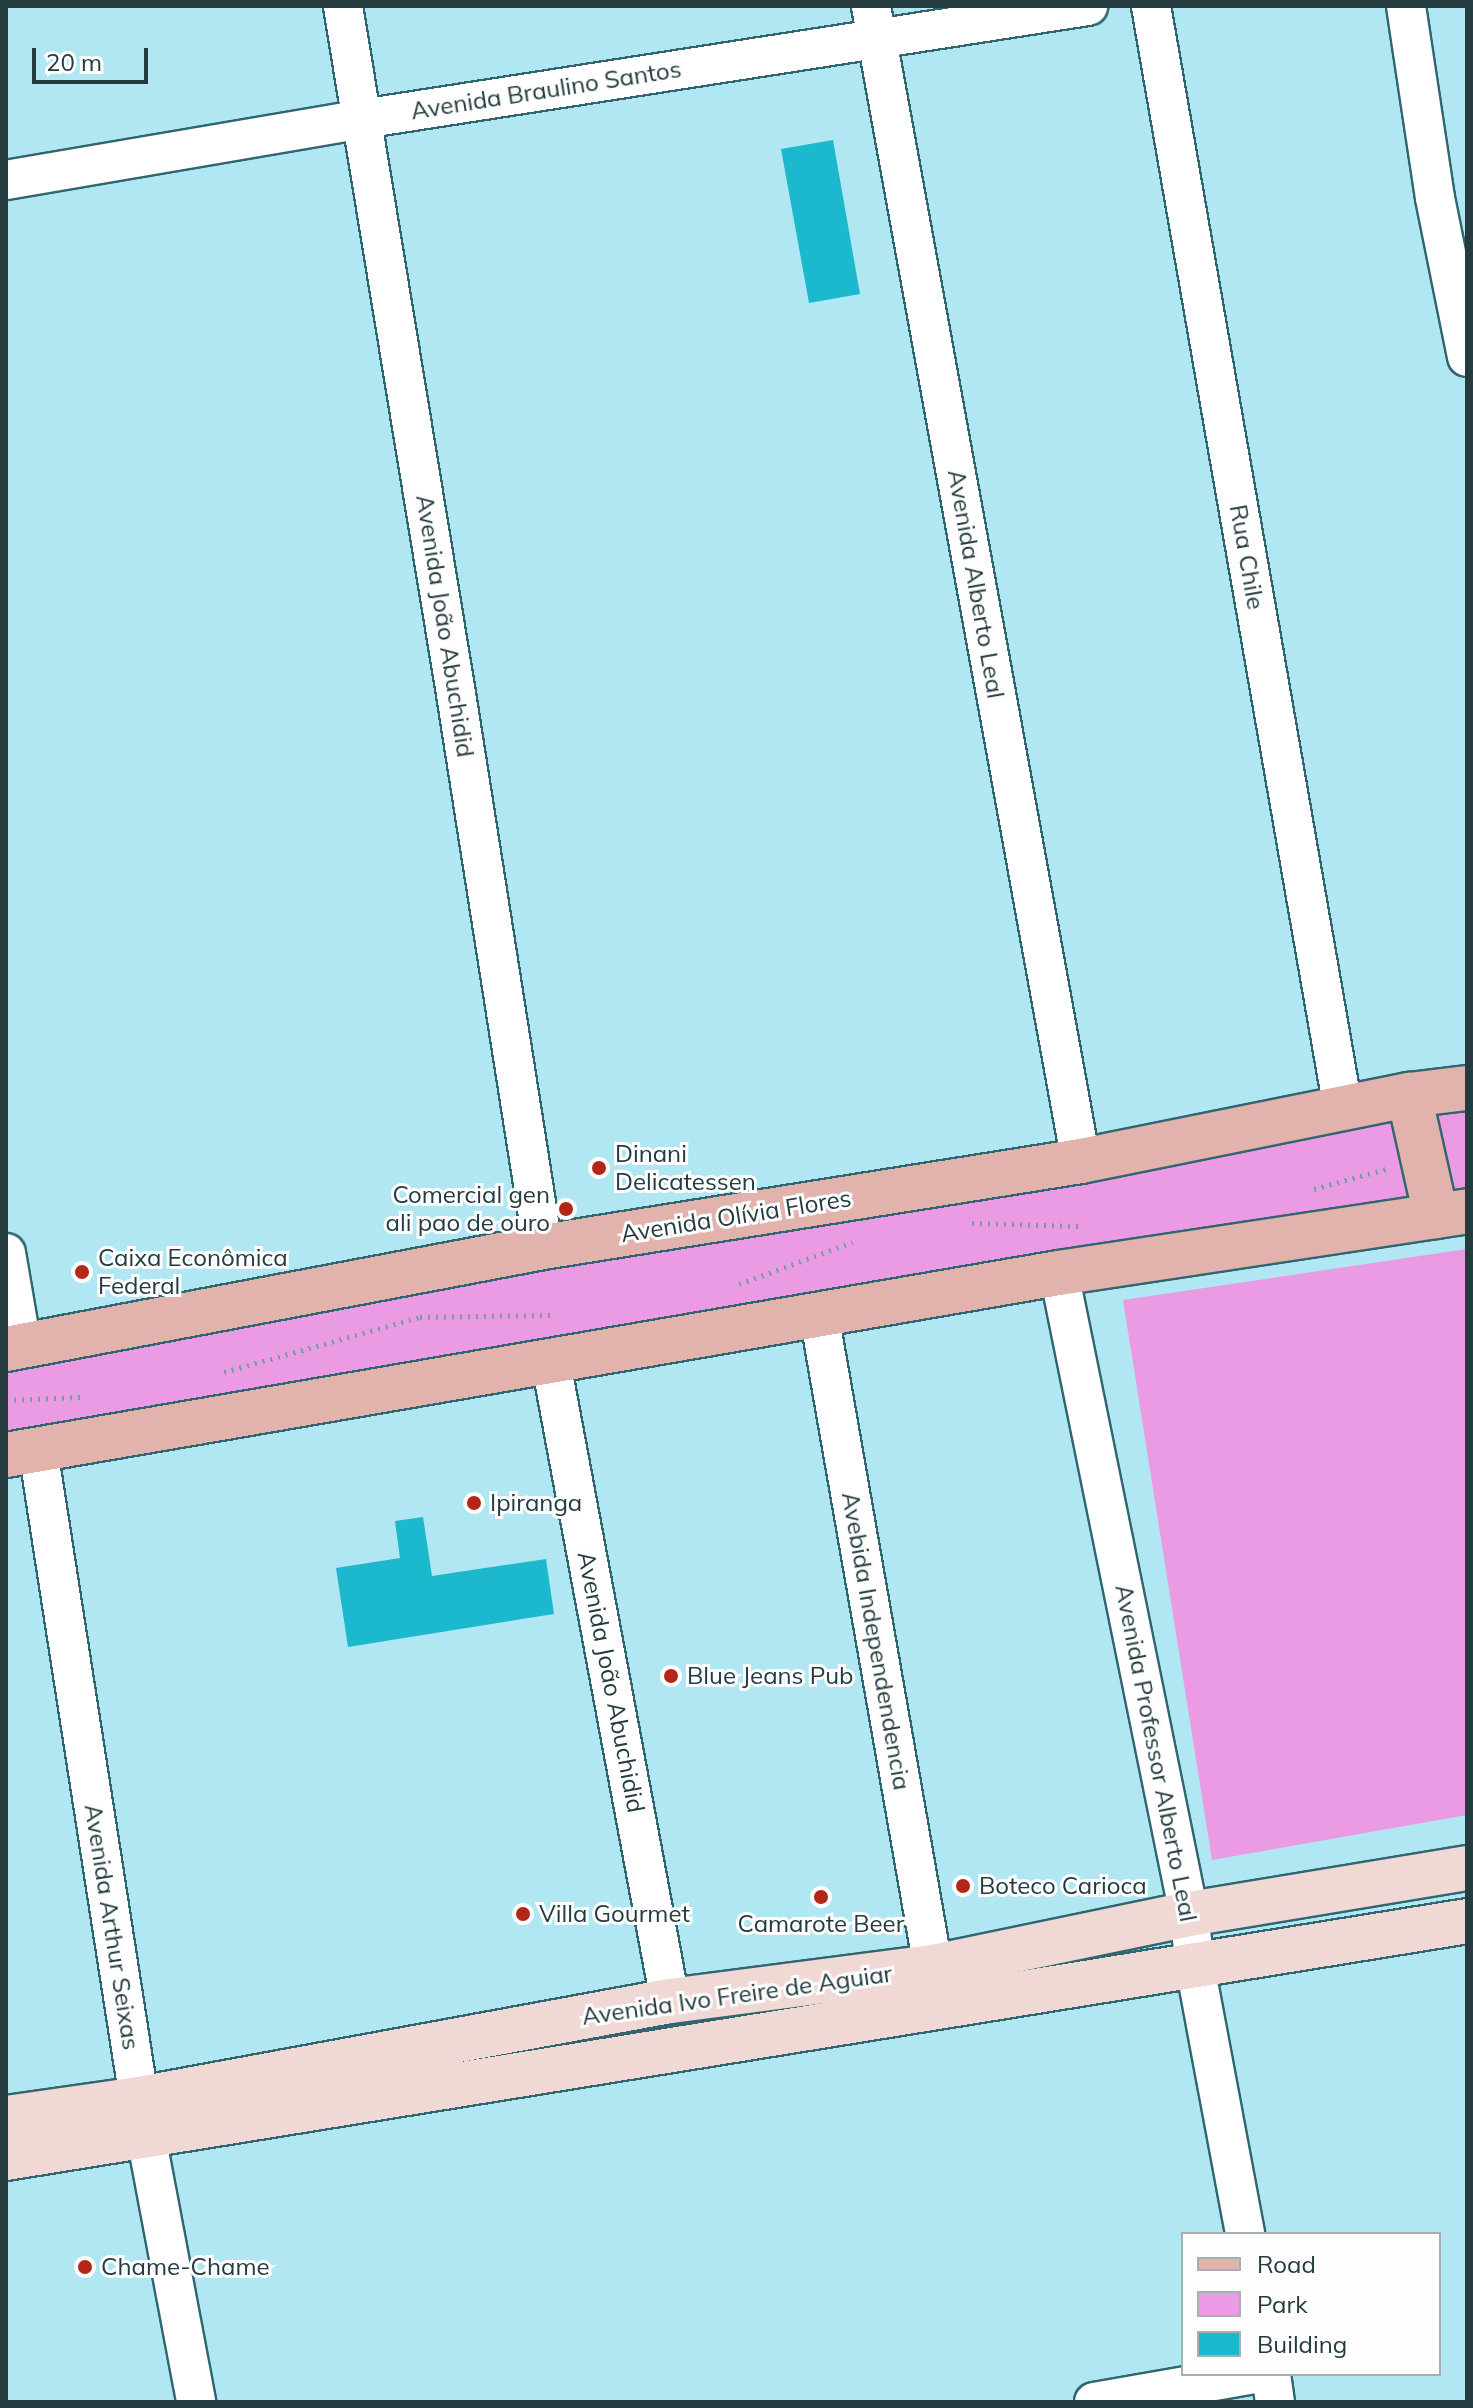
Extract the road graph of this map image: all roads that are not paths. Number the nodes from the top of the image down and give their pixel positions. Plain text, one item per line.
1 (343, 6) edge
2 (1088, 6) edge
3 (1151, 6) edge
4 (1406, 6) edge
5 (874, 22) edge
6 (362, 119) junction
7 (6, 180) edge
8 (1467, 357) edge
9 (1467, 1088) edge
10 (1409, 1095) junction
11 (1343, 1108) junction
12 (1081, 1161) junction
13 (1451, 1213) edge
14 (543, 1247) junction
15 (6, 1253) edge
16 (1059, 1273) junction
17 (819, 1315) junction
18 (14, 1348) edge
19 (551, 1363) junction
20 (22, 1453) edge
21 (1467, 1868) edge
22 (1189, 1914) junction
23 (1467, 1921) edge
24 (1195, 1966) junction
25 (933, 1967) junction
26 (670, 2001) junction
27 (6, 2118) edge
28 (142, 2118) junction
29 (6, 2158) edge
30 (1245, 2232) edge
31 (1244, 2376) edge
32 (1271, 2376) edge
33 (196, 2402) edge
34 (1094, 2402) edge
35 (1275, 2402) edge

1 - 6 street, Avenida João Abuchidid
2 - 5 street, Avenida Braulino Santos
3 - 11 street, Rua Chile
4 - 8 street
5 - 6 street, Avenida Braulino Santos
5 - 12 street, Avenida Alberto Leal
6 - 7 street, Avenida Braulino Santos
6 - 14 street, Avenida João Abuchidid
9 - 10 main road, Avenida Olívia Flores
10 - 11 main road, Avenida Olívia Flores
10 - 13 main road
11 - 12 main road, Avenida Olívia Flores
12 - 14 main road, Avenida Olívia Flores
13 - 16 main road
14 - 18 main road, Avenida Olívia Flores
15 - 18 street
16 - 17 main road
16 - 22 street, Avenida Professor Alberto Leal
17 - 19 main road
17 - 25 street, Avebida Independendencia
19 - 20 main road
19 - 26 street, Avenida João Abuchidid
20 - 28 street, Avenida Arthur Seixas
21 - 22 street, Avenida Ivo Freire de Aguiar
22 - 24 street, Avenida Professor Alberto Leal
22 - 25 street, Avenida Ivo Freire de Aguiar
23 - 24 street, Avenida Ivo Freire de Aguiar
24 - 28 street, Avenida Ivo Freire de Aguiar
24 - 30 street, Avenida Professor Alberto Leal
25 - 26 street, Avenida Ivo Freire de Aguiar
26 - 28 street, Avenida Ivo Freire de Aguiar
27 - 28 street, Avenida Ivo Freire de Aguiar
28 - 29 street, Avenida Ivo Freire de Aguiar
28 - 33 street, Avenida Arthur Seixas
31 - 34 street
32 - 35 street

